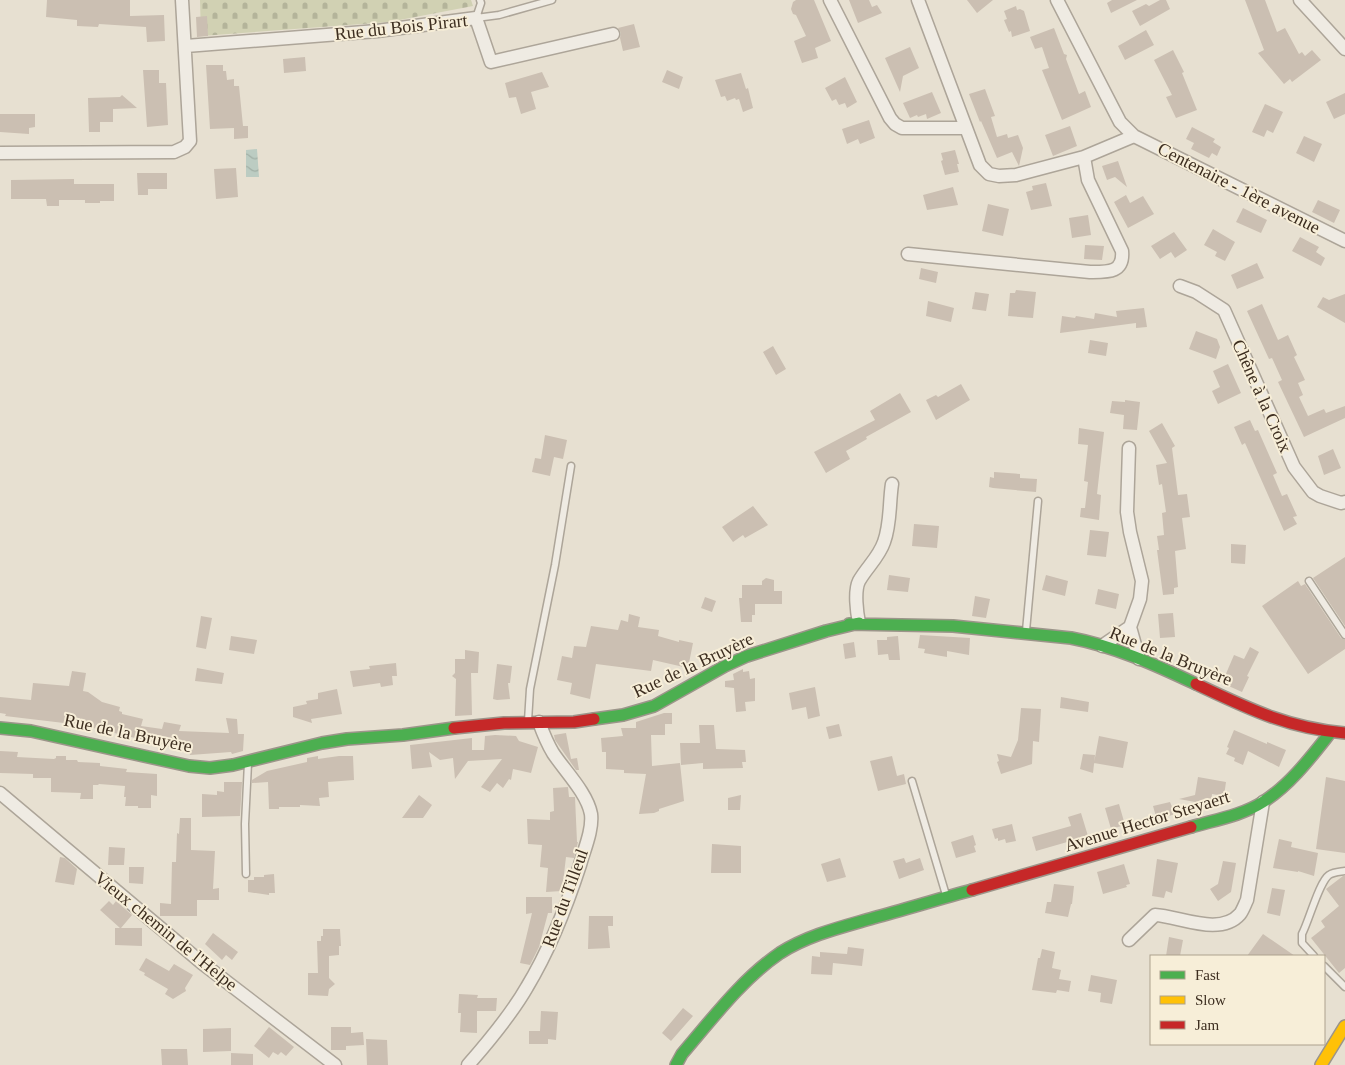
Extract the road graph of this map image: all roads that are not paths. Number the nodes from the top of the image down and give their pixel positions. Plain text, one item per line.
1 (182, 0) edge
2 (480, 0) edge
3 (552, 0) edge
4 (830, 0) edge
5 (918, 0) edge
6 (1057, 0) edge
7 (1300, 0) edge
8 (476, 18) junction
9 (613, 34) dead end
10 (186, 46) junction
11 (1345, 49) edge
12 (966, 128) junction
13 (1134, 136) junction
14 (0, 153) edge
15 (1084, 158) junction
16 (1345, 241) edge
17 (908, 254) dead end
18 (1180, 286) dead end
19 (1129, 448) dead end
20 (571, 466) dead end
21 (892, 484) dead end
22 (1038, 501) dead end
23 (1345, 502) edge
24 (1309, 581) dead end
25 (859, 624) junction
26 (1130, 626) junction
27 (1026, 632) junction
28 (1345, 635) edge
29 (1102, 646) junction
30 (1139, 659) junction
31 (533, 722) junction
32 (0, 728) edge
33 (1330, 733) junction
34 (1345, 733) edge
35 (248, 762) junction
36 (912, 781) dead end
37 (0, 793) edge
38 (1263, 802) junction
39 (1345, 871) edge
40 (246, 874) dead end
41 (947, 898) junction
42 (1129, 940) dead end
43 (1313, 955) edge
44 (1325, 967) edge
45 (1343, 983) edge
46 (1345, 1026) edge
47 (335, 1065) edge
48 (468, 1065) edge
49 (676, 1065) edge
50 (1321, 1065) edge

1 - 10 street
2 - 8 lane
3 - 8 lane
4 - 12 street
5 - 12 street
6 - 13 street
7 - 11 street
8 - 9 street, Rue du Bois Pirart
8 - 10 street, Rue du Bois Pirart
10 - 14 street
12 - 15 street
13 - 15 street
13 - 16 street, Centenaire - 1ère avenue
15 - 17 street
18 - 23 street, Chêne à la Croix
19 - 26 street
20 - 31 lane
21 - 25 street
22 - 27 lane
24 - 28 lane
25 - 27 main road, Rue de la Bruyère
25 - 31 main road, Rue de la Bruyère
26 - 29 street
26 - 30 street
27 - 29 main road, Rue de la Bruyère
29 - 30 main road, Rue de la Bruyère
30 - 33 main road, Rue de la Bruyère
31 - 35 main road, Rue de la Bruyère
31 - 48 street, Rue du Tilleul
32 - 35 main road, Rue de la Bruyère
33 - 34 main road, Rue de la Bruyère
33 - 38 main road, Avenue Hector Steyaert
35 - 40 lane
36 - 41 lane
37 - 47 street, Vieux chemin de l'Helpe
38 - 41 main road, Avenue Hector Steyaert
38 - 42 street
39 - 43 lane
41 - 49 main road, Avenue Hector Steyaert
44 - 45 lane
46 - 50 main road

